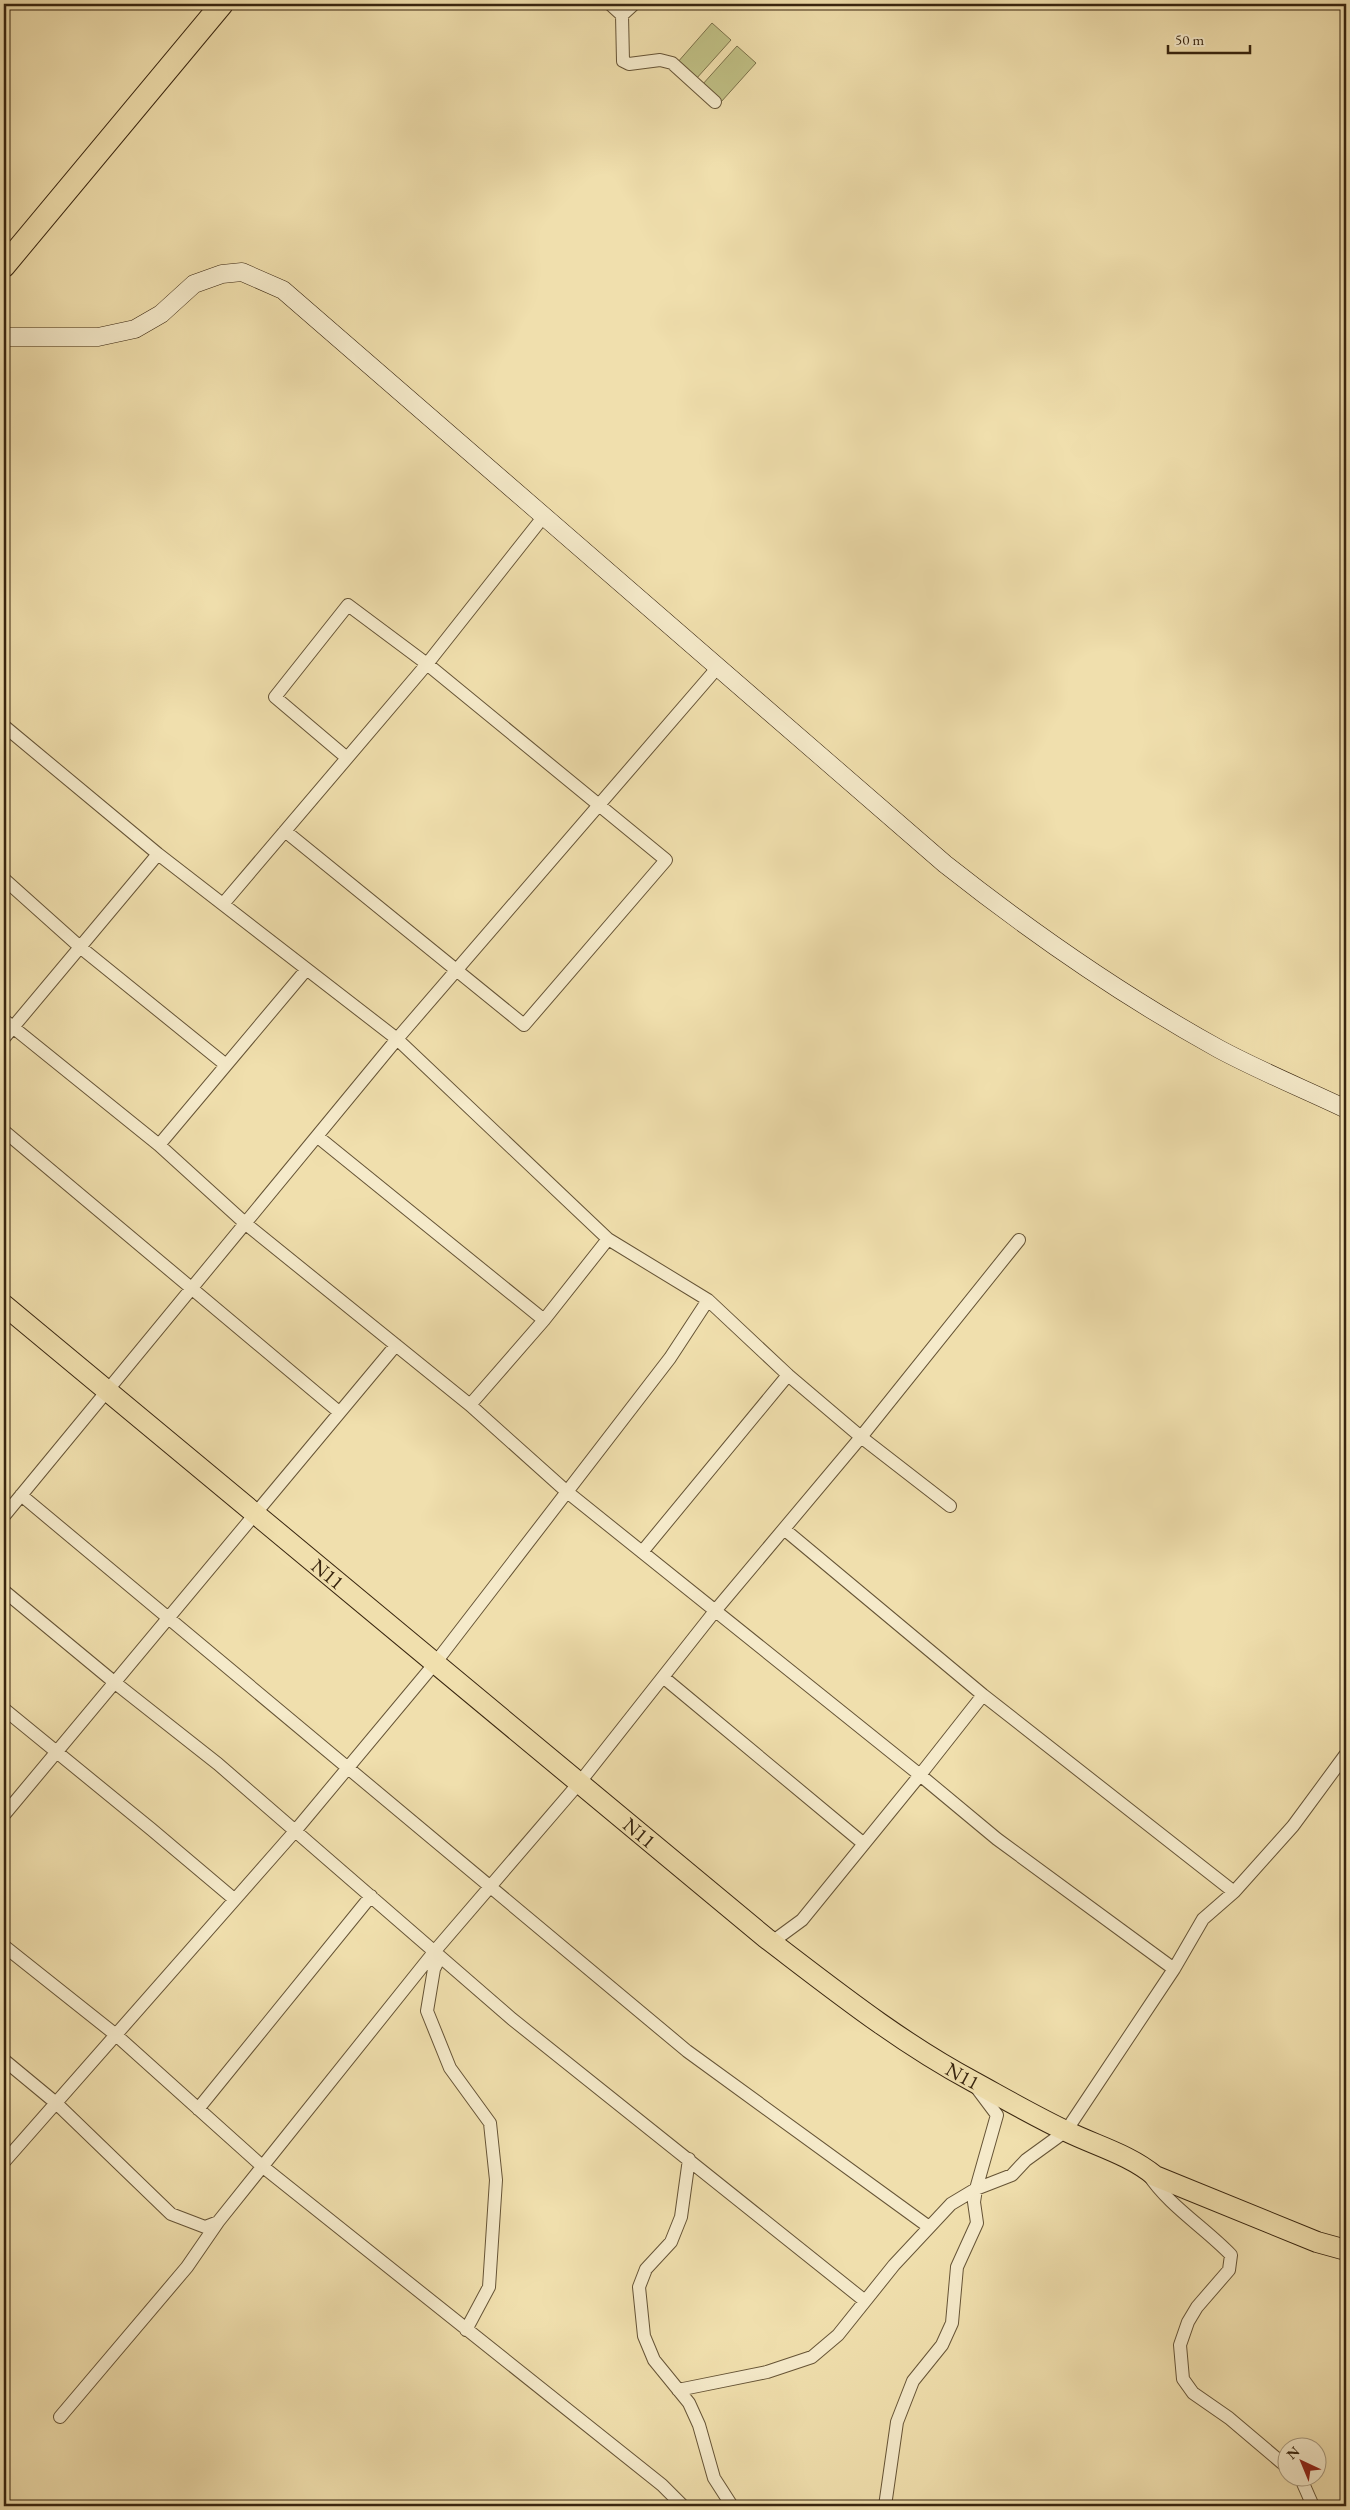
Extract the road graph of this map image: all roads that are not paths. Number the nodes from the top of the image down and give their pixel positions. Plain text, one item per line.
1 (222, 4) edge
2 (610, 4) edge
3 (634, 4) edge
4 (622, 16) junction
5 (715, 102) dead end
6 (4, 266) edge
7 (4, 337) edge
8 (544, 516) junction
9 (427, 664) junction
10 (718, 667) junction
11 (5, 729) edge
12 (347, 758) junction
13 (598, 805) junction
14 (285, 831) junction
15 (158, 854) junction
16 (4, 879) edge
17 (223, 904) junction
18 (80, 947) junction
19 (306, 970) junction
20 (455, 971) junction
21 (8, 1023) edge
22 (4, 1038) edge
23 (397, 1038) junction
24 (226, 1065) junction
25 (1346, 1109) edge
26 (4, 1131) edge
27 (318, 1137) junction
28 (159, 1145) junction
29 (246, 1224) junction
30 (608, 1239) junction
31 (1019, 1240) dead end
32 (193, 1287) junction
33 (708, 1300) junction
34 (4, 1305) edge
35 (544, 1320) junction
36 (396, 1345) junction
37 (788, 1375) junction
38 (108, 1392) junction
39 (470, 1405) junction
40 (339, 1412) junction
41 (861, 1437) junction
42 (566, 1491) junction
43 (21, 1495) junction
44 (950, 1506) dead end
45 (254, 1514) junction
46 (4, 1516) edge
47 (784, 1529) junction
48 (642, 1552) junction
49 (4, 1591) edge
50 (715, 1611) junction
51 (167, 1618) junction
52 (436, 1662) junction
53 (663, 1677) junction
54 (114, 1682) junction
55 (983, 1694) junction
56 (4, 1709) edge
57 (56, 1752) junction
58 (1346, 1754) edge
59 (346, 1767) junction
60 (920, 1775) junction
61 (580, 1782) junction
62 (4, 1815) edge
63 (296, 1830) junction
64 (864, 1844) junction
65 (491, 1888) junction
66 (1234, 1892) junction
67 (371, 1896) junction
68 (234, 1899) junction
69 (772, 1942) junction
70 (4, 1946) edge
71 (437, 1955) junction
72 (1174, 1969) junction
73 (116, 2035) junction
74 (4, 2060) edge
75 (972, 2081) junction
76 (56, 2103) junction
77 (198, 2109) junction
78 (1066, 2131) junction
79 (689, 2159) junction
80 (4, 2162) edge
81 (1142, 2165) junction
82 (262, 2166) junction
83 (976, 2189) junction
84 (218, 2222) junction
85 (929, 2227) junction
86 (1346, 2250) edge
87 (865, 2301) junction
88 (466, 2330) junction
89 (678, 2390) junction
90 (60, 2418) dead end
91 (1278, 2460) edge
92 (1305, 2488) edge
93 (684, 2506) edge
94 (732, 2506) edge
95 (885, 2506) edge
96 (1313, 2506) edge

1 - 6 highway
2 - 4 street
3 - 4 street
4 - 5 street
7 - 8 street
8 - 9 street
8 - 10 street
9 - 12 street
9 - 12 street
9 - 13 street
10 - 13 street
10 - 25 street
11 - 15 street
12 - 14 street
13 - 20 street
13 - 20 street
14 - 17 street
14 - 20 street
15 - 17 street
15 - 18 street
16 - 18 street
17 - 19 street
18 - 21 street
18 - 24 street
19 - 23 street
19 - 24 street
20 - 23 street
21 - 22 street
21 - 28 street
23 - 27 street
23 - 30 street
24 - 28 street
26 - 32 street
27 - 29 street
27 - 35 street
28 - 29 street
29 - 32 street
29 - 36 street
30 - 33 street
30 - 35 street
31 - 41 street
32 - 38 street
32 - 40 street
33 - 37 street
33 - 42 street
34 - 38 main road, N11
35 - 39 street
36 - 39 street
36 - 40 street
37 - 41 street
37 - 48 street
38 - 43 street
38 - 45 main road, N11
39 - 42 street
40 - 45 street
41 - 44 street
41 - 47 street
42 - 48 street
42 - 52 street
43 - 46 street
43 - 51 street
45 - 51 street
45 - 52 main road, N11
47 - 50 street
47 - 55 street
48 - 50 street
49 - 54 street
50 - 53 street
50 - 60 street
51 - 54 street
51 - 59 street
52 - 59 street
52 - 61 main road, N11
53 - 61 street
53 - 64 street
54 - 57 street
54 - 63 street
55 - 60 street
55 - 66 street
56 - 57 street
57 - 62 street
57 - 68 street
58 - 66 street
59 - 63 street
59 - 65 street
60 - 64 street
60 - 72 street
61 - 65 street
61 - 69 main road, N11
63 - 67 street
63 - 68 street
64 - 69 street
65 - 71 street
65 - 85 street
66 - 72 street
67 - 71 street
67 - 77 street
68 - 73 street
69 - 75 main road, N11
70 - 73 street
71 - 79 street
71 - 82 street
71 - 88 street
72 - 78 street
73 - 76 street
73 - 77 street
74 - 76 street
75 - 78 main road, N11
75 - 83 street
76 - 80 street
76 - 84 street
77 - 82 street
78 - 81 main road, N11
78 - 83 street
79 - 87 street
79 - 89 street
81 - 86 main road, N11
81 - 91 street
82 - 84 street
82 - 88 street
83 - 85 street
83 - 95 street
84 - 90 street
85 - 87 street
87 - 89 street
88 - 93 street
89 - 94 street
92 - 96 street

